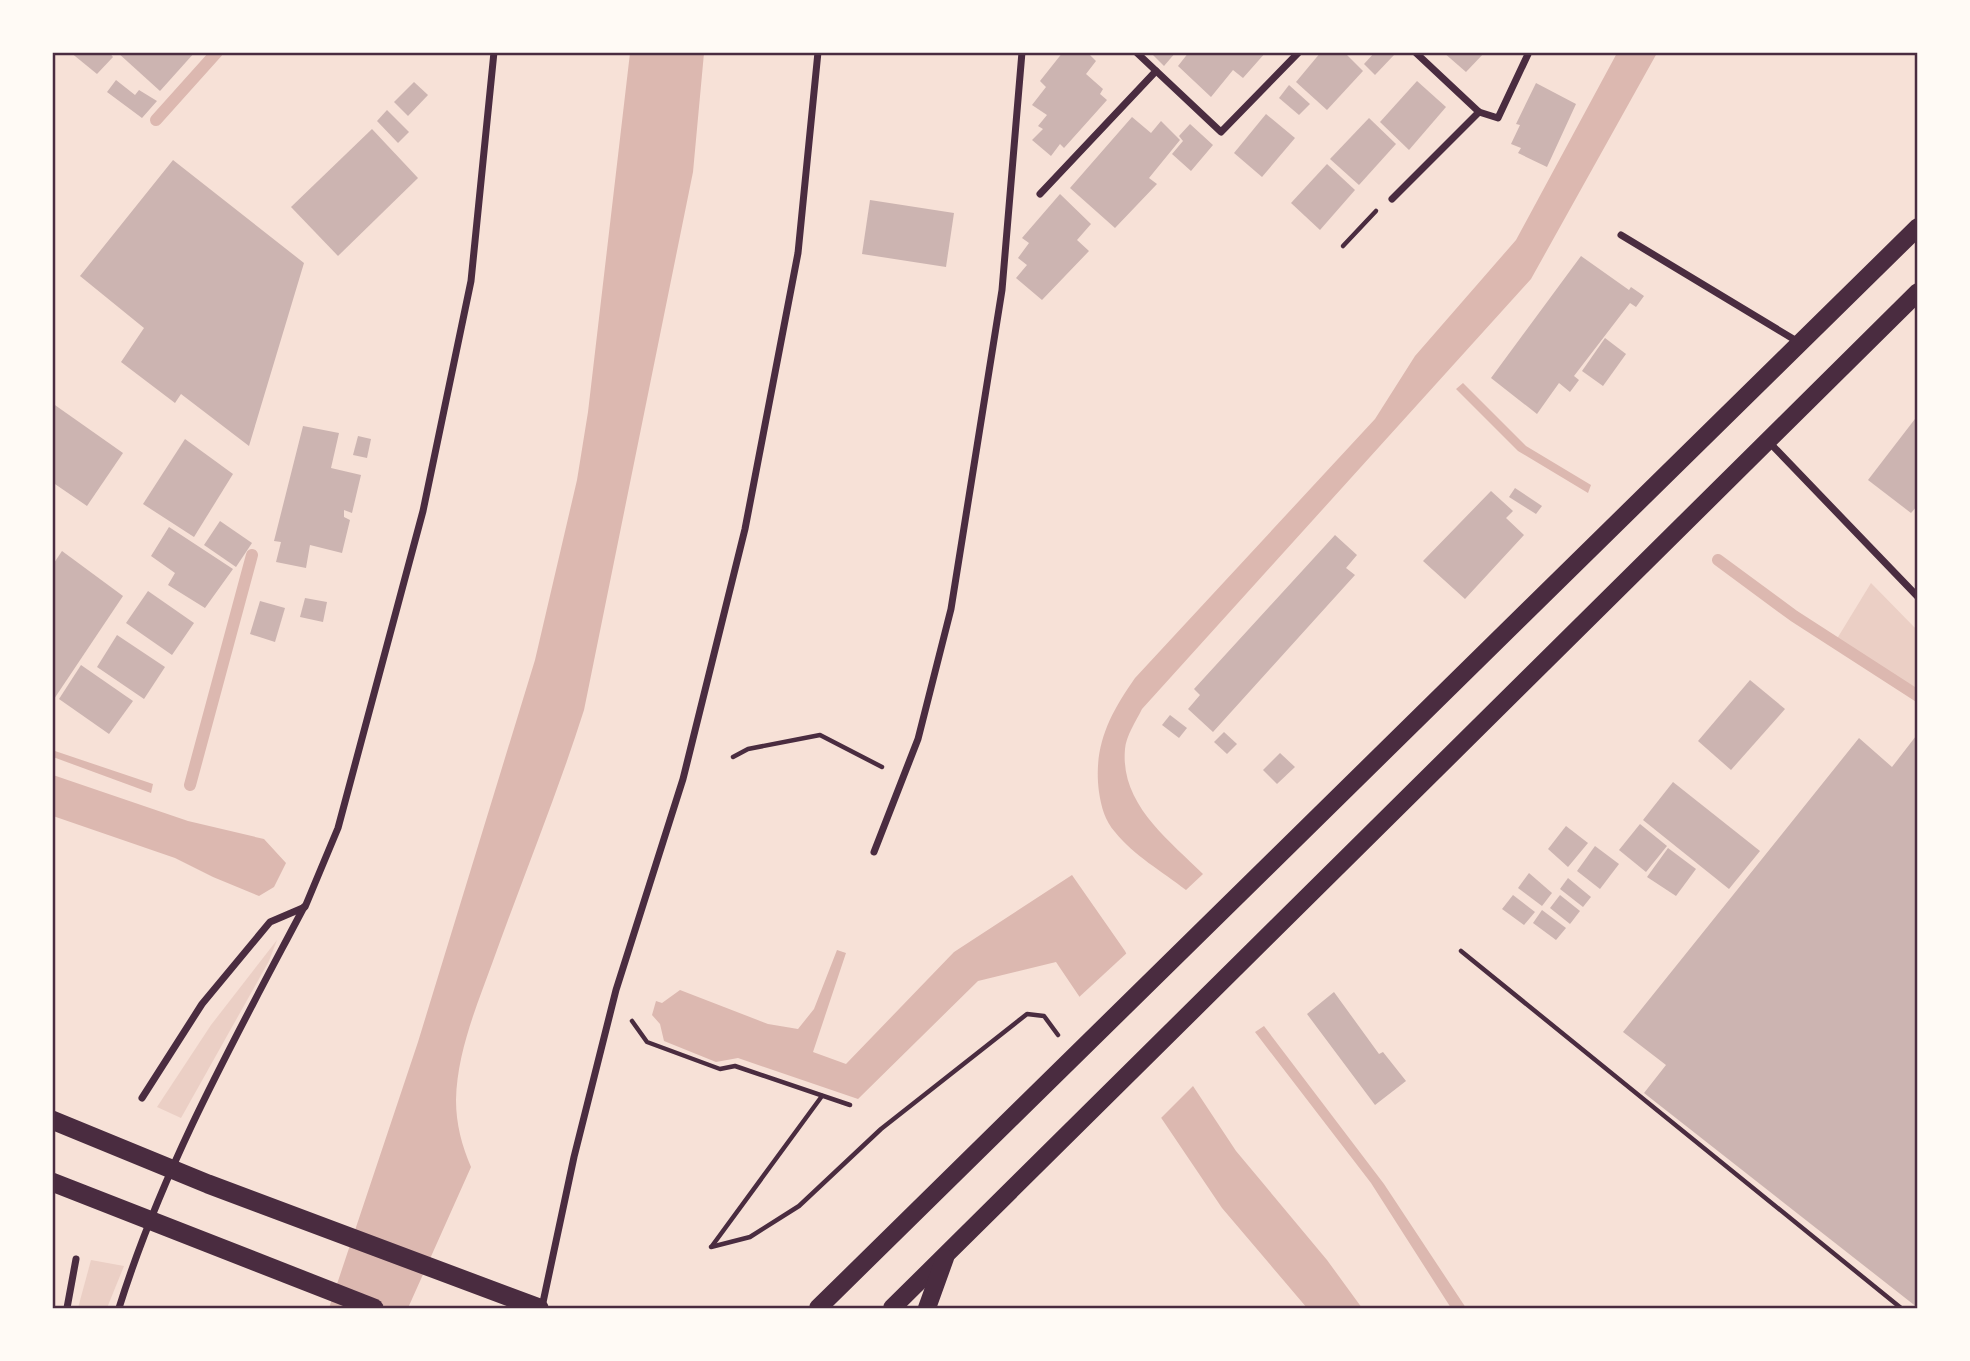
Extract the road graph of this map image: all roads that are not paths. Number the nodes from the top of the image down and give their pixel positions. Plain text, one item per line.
1 (494, 52) edge
2 (818, 52) edge
3 (1022, 52) edge
4 (1136, 52) edge
5 (1299, 52) edge
6 (1415, 52) edge
7 (1529, 52) edge
8 (1156, 71) junction
9 (1479, 112) junction
10 (1040, 194) dead end
11 (1392, 199) road end
12 (1917, 228) edge
13 (1621, 235) dead end
14 (1917, 292) edge
15 (1800, 343) junction
16 (1768, 440) junction
17 (1917, 597) edge
18 (874, 852) dead end
19 (304, 907) junction
20 (142, 1098) dead end
21 (52, 1120) edge
22 (171, 1169) junction
23 (52, 1182) edge
24 (148, 1220) junction
25 (948, 1251) junction
26 (76, 1259) dead end
27 (67, 1308) edge
28 (119, 1308) edge
29 (374, 1308) edge
30 (540, 1308) edge
31 (818, 1308) edge
32 (892, 1308) edge
33 (927, 1308) edge

1 - 19 street
2 - 30 street
3 - 18 street
4 - 8 street
5 - 8 street
6 - 9 street
7 - 9 street
8 - 10 street
9 - 11 street
12 - 15 main road
13 - 15 street
14 - 16 main road
15 - 31 main road
16 - 17 street
16 - 25 main road
19 - 20 street
19 - 22 street
21 - 22 highway
22 - 24 street
22 - 30 highway
23 - 24 highway
24 - 28 street
24 - 29 highway
25 - 32 main road
25 - 33 main road
26 - 27 street

